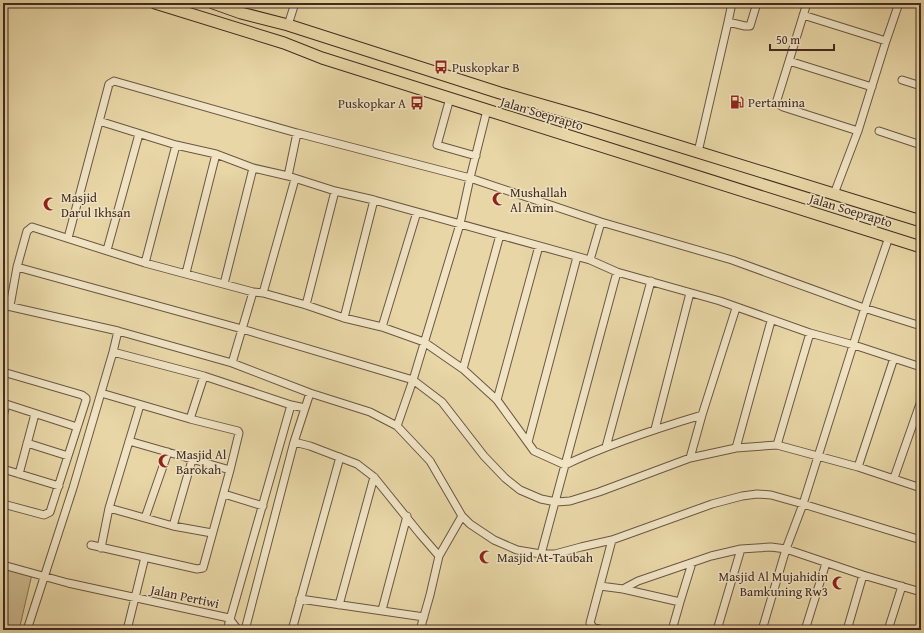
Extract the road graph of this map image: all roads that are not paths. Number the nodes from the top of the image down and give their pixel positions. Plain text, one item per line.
1 (155, 3) edge
2 (213, 3) edge
3 (295, 3) edge
4 (732, 3) edge
5 (757, 3) edge
6 (807, 3) edge
7 (897, 4) edge
8 (241, 13) junction
9 (803, 14) junction
10 (728, 22) junction
11 (288, 25) junction
12 (237, 28) junction
13 (886, 41) junction
14 (789, 61) junction
15 (902, 80) dead end
16 (921, 86) edge
17 (872, 87) junction
18 (450, 98) junction
19 (487, 110) junction
20 (99, 121) junction
21 (858, 131) junction
22 (879, 131) dead end
23 (297, 133) junction
24 (139, 134) junction
25 (176, 145) junction
26 (921, 145) edge
27 (698, 152) junction
28 (216, 154) junction
29 (476, 156) junction
30 (253, 168) junction
31 (288, 176) junction
32 (470, 178) junction
33 (295, 179) junction
34 (335, 192) junction
35 (834, 194) junction
36 (374, 200) junction
37 (418, 212) junction
38 (921, 221) edge
39 (601, 222) junction
40 (460, 224) junction
41 (500, 235) junction
42 (889, 237) junction
43 (68, 238) junction
44 (539, 246) junction
45 (921, 247) edge
46 (107, 250) junction
47 (577, 257) junction
48 (590, 260) junction
49 (146, 263) junction
50 (16, 267) junction
51 (617, 272) junction
52 (186, 273) junction
53 (651, 281) junction
54 (224, 284) junction
55 (253, 292) junction
56 (263, 293) junction
57 (690, 293) junction
58 (7, 305) edge
59 (306, 305) junction
60 (736, 308) junction
61 (864, 308) junction
62 (344, 318) junction
63 (771, 321) junction
64 (921, 326) edge
65 (382, 328) junction
66 (242, 329) junction
67 (118, 331) junction
68 (810, 334) junction
69 (424, 342) junction
70 (854, 345) junction
71 (113, 352) junction
72 (894, 358) junction
73 (232, 363) junction
74 (921, 367) edge
75 (464, 369) junction
76 (3, 372) edge
77 (204, 376) junction
78 (413, 380) junction
79 (101, 393) junction
80 (310, 394) junction
81 (497, 400) junction
82 (921, 400) edge
83 (5, 404) edge
84 (140, 405) junction
85 (291, 405) junction
86 (305, 408) junction
87 (35, 414) junction
88 (702, 415) junction
89 (3, 417) edge
90 (190, 419) junction
91 (397, 426) junction
92 (78, 427) junction
93 (655, 429) junction
94 (129, 441) junction
95 (294, 442) junction
96 (528, 442) junction
97 (27, 443) junction
98 (777, 445) junction
99 (606, 447) junction
100 (736, 448) junction
101 (168, 452) junction
102 (818, 455) junction
103 (68, 456) junction
104 (340, 457) junction
105 (690, 458) junction
106 (192, 460) junction
107 (565, 465) junction
108 (858, 467) junction
109 (3, 469) edge
110 (230, 470) junction
111 (18, 474) junction
112 (374, 477) junction
113 (894, 478) junction
114 (59, 486) junction
115 (921, 488) edge
116 (224, 494) junction
117 (556, 502) junction
118 (3, 504) edge
119 (803, 504) junction
120 (263, 506) junction
121 (109, 508) junction
122 (407, 516) junction
123 (462, 516) junction
124 (145, 518) junction
125 (174, 526) junction
126 (212, 533) junction
127 (612, 540) junction
128 (921, 540) edge
129 (91, 545) dead end
130 (101, 548) junction
131 (741, 549) junction
132 (786, 549) junction
133 (541, 554) junction
134 (440, 556) junction
135 (146, 557) junction
136 (692, 562) junction
137 (826, 562) junction
138 (3, 565) edge
139 (863, 575) junction
140 (44, 576) junction
141 (600, 586) junction
142 (902, 586) junction
143 (623, 589) junction
144 (921, 592) edge
145 (135, 598) junction
146 (300, 598) junction
147 (680, 602) junction
148 (339, 605) junction
149 (382, 610) junction
150 (424, 617) junction
151 (230, 618) junction
152 (27, 630) edge
153 (127, 630) edge
154 (227, 630) edge
155 (238, 630) edge
156 (245, 630) edge
157 (292, 630) edge
158 (420, 630) edge
159 (603, 630) edge
160 (672, 630) edge
161 (717, 630) edge
162 (762, 630) edge
163 (805, 630) edge
164 (846, 630) edge
165 (888, 630) edge

1 - 12 highway, Jalan Soeprapto
2 - 8 highway, Jalan Soeprapto
3 - 11 street
4 - 10 street
5 - 10 street
6 - 9 street
7 - 13 street
8 - 11 highway, Jalan Soeprapto
8 - 12 highway
9 - 13 street
9 - 14 street
10 - 27 street
11 - 27 highway, Jalan Soeprapto
12 - 18 highway, Jalan Soeprapto
13 - 17 street
14 - 17 street
14 - 21 street
15 - 16 street
17 - 21 street
18 - 19 highway, Jalan Soeprapto
18 - 29 street
19 - 29 street
19 - 42 highway, Jalan Soeprapto
20 - 23 street
20 - 24 street
20 - 43 street
21 - 35 street
22 - 26 street
23 - 31 street
23 - 32 street
24 - 25 street
24 - 46 street
25 - 28 street
25 - 49 street
27 - 35 highway, Jalan Soeprapto
28 - 30 street
28 - 52 street
29 - 32 street
30 - 31 street
30 - 54 street
31 - 33 street
32 - 39 street
32 - 40 street
33 - 34 street
33 - 56 street
34 - 36 street
34 - 59 street
35 - 38 highway, Jalan Soeprapto
36 - 37 street
36 - 62 street
37 - 40 street
37 - 65 street
39 - 48 street
39 - 61 street
40 - 41 street
40 - 69 street
41 - 44 street
41 - 75 street
42 - 45 highway, Jalan Soeprapto
42 - 61 street
43 - 46 street
43 - 50 street
44 - 47 street
44 - 81 street
46 - 49 street
47 - 48 street
47 - 96 street
48 - 51 street
49 - 52 street
50 - 58 street
50 - 66 street
51 - 53 street
51 - 107 street
52 - 54 street
53 - 57 street
53 - 99 street
54 - 55 street
55 - 56 street
55 - 66 street
56 - 59 street
57 - 60 street
57 - 93 street
58 - 67 street
59 - 62 street
60 - 63 street
60 - 88 street
61 - 64 street
61 - 70 street
62 - 65 street
63 - 68 street
63 - 100 street
65 - 69 street
66 - 73 street
66 - 78 street
67 - 71 street
67 - 73 street
68 - 70 street
68 - 98 street
69 - 75 street
69 - 78 street
70 - 72 street
70 - 102 street
71 - 77 street
71 - 79 street
72 - 74 street
72 - 108 street
73 - 80 street
75 - 81 street
76 - 92 street
77 - 85 street
77 - 90 street
78 - 91 street
78 - 117 street
79 - 84 street
79 - 140 street
80 - 86 street
80 - 91 street
81 - 96 street
82 - 113 street
83 - 87 street
83 - 89 street
84 - 90 street
84 - 94 street
85 - 86 street
85 - 120 street
86 - 95 street
87 - 92 street
87 - 97 street
88 - 93 street
88 - 105 street
90 - 110 street
91 - 123 street
92 - 103 street
93 - 99 street
94 - 101 street
94 - 121 street
95 - 104 street
95 - 156 street
96 - 107 street
97 - 103 street
97 - 111 street
98 - 100 street
98 - 102 street
99 - 107 street
100 - 105 street
101 - 106 street
101 - 124 street
102 - 108 street
102 - 119 street
103 - 114 street
104 - 112 street
104 - 146 street
105 - 117 street
106 - 110 street
106 - 125 street
107 - 117 street
108 - 113 street
109 - 111 street
110 - 116 street
111 - 114 street
112 - 122 street
112 - 148 street
113 - 115 street
114 - 118 street
116 - 120 street
116 - 126 street
117 - 133 street
119 - 127 street
119 - 128 street
119 - 132 street
120 - 151 street
121 - 124 street
121 - 130 street
122 - 134 street
122 - 149 street
123 - 133 street
123 - 134 street
124 - 125 street
125 - 126 street
126 - 135 street
127 - 133 street
127 - 141 street
129 - 130 street
130 - 135 street
131 - 132 street
131 - 136 street
131 - 161 street
132 - 137 street
132 - 162 street
134 - 150 street
135 - 145 street
136 - 143 street
136 - 147 street
137 - 139 street
137 - 163 street
138 - 140 street, Jalan Pertiwi
139 - 142 street
139 - 164 street
140 - 145 street, Jalan Pertiwi
140 - 152 street
141 - 143 street
141 - 159 street
142 - 144 street
142 - 165 street
143 - 147 street
145 - 151 street, Jalan Pertiwi
145 - 153 street, Jalan Pertiwi
146 - 148 street
146 - 157 street
147 - 160 street
148 - 149 street
149 - 150 street
150 - 158 street
151 - 154 street
151 - 155 street

